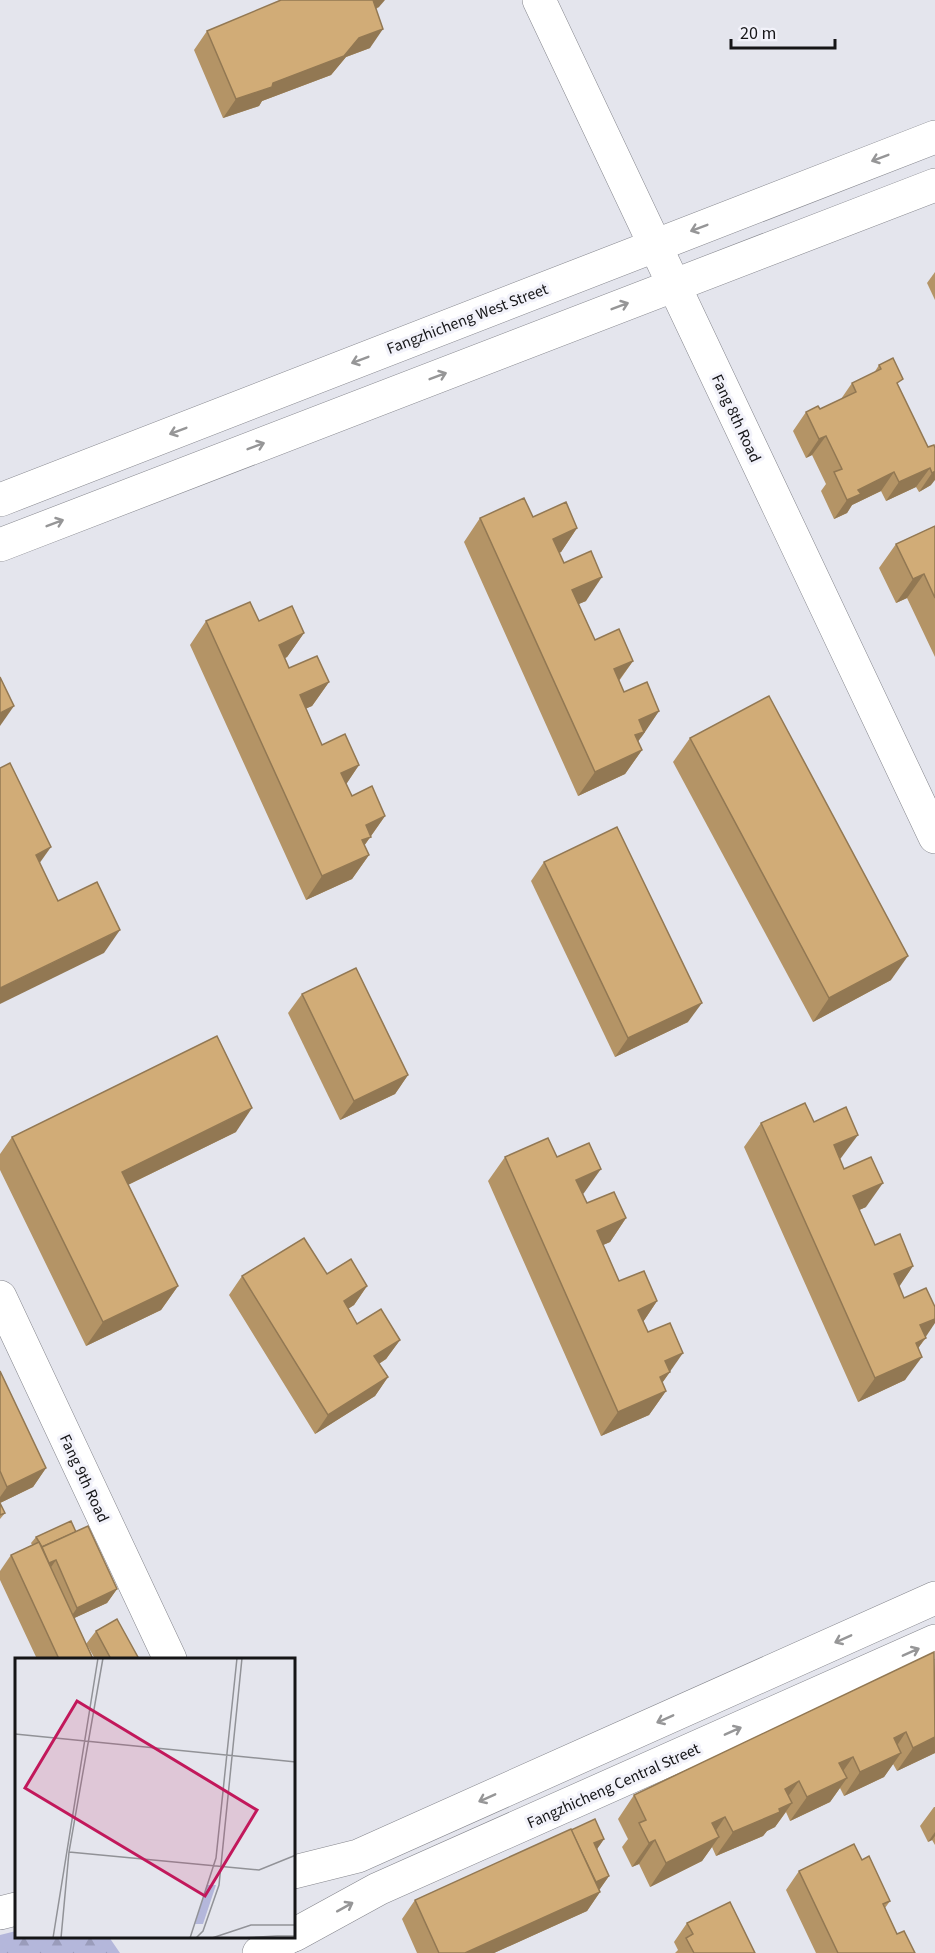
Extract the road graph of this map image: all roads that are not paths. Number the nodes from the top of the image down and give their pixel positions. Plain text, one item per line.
1 (539, 0) edge
2 (935, 137) edge
3 (935, 185) edge
4 (655, 245) junction
5 (674, 285) junction
6 (0, 500) edge
7 (0, 545) edge
8 (935, 837) edge
9 (0, 1297) edge
10 (935, 1598) edge
11 (935, 1641) edge
12 (170, 1658) edge
13 (296, 1872) edge
14 (15, 1909) edge
15 (0, 1913) edge
16 (297, 1936) edge
17 (293, 1938) edge
18 (259, 1953) edge

1 - 4 street, Fang 8th Road
2 -> 4 street, Fangzhicheng West Street
3 - 5 street
4 - 5 street, Fang 8th Road
4 -> 6 street, Fangzhicheng West Street
7 -> 5 street
5 - 8 street, Fang 8th Road
9 - 12 street, Fang 9th Road
10 -> 13 street
16 -> 11 street, Fangzhicheng Central Street
14 - 15 street
17 - 18 street, Fangzhicheng Central Street

